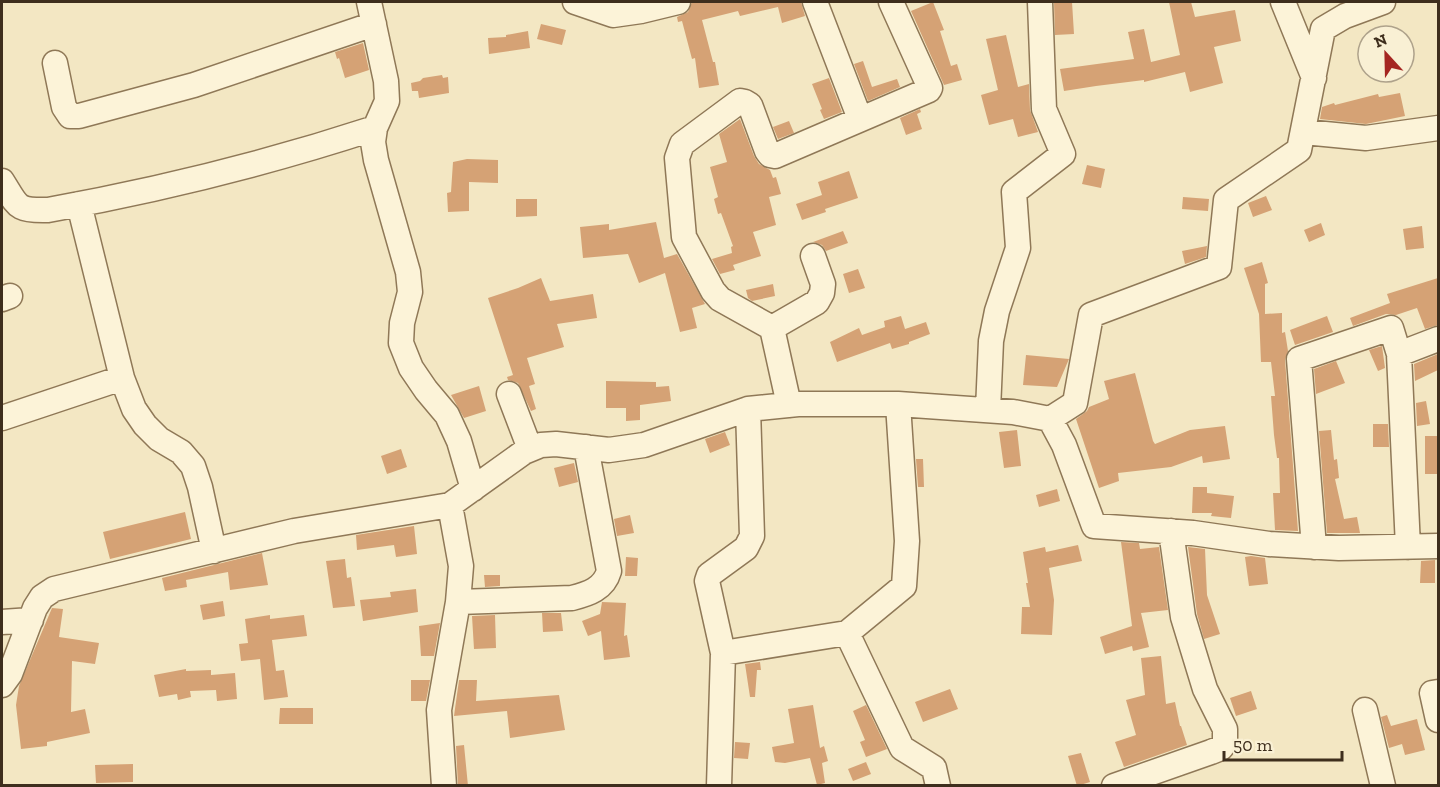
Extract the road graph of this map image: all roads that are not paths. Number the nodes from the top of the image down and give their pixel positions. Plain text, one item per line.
1 (582, 2) edge
2 (678, 2) edge
3 (815, 2) edge
4 (891, 2) edge
5 (1040, 2) edge
6 (1283, 2) edge
7 (1383, 2) edge
8 (372, 13) edge
9 (55, 63) dead end
10 (1314, 78) junction
11 (860, 119) junction
12 (375, 128) junction
13 (1438, 128) edge
14 (1304, 132) junction
15 (2, 181) edge
16 (79, 204) junction
17 (813, 256) dead end
18 (772, 328) junction
19 (1438, 339) edge
20 (1399, 354) junction
21 (122, 378) junction
22 (510, 394) dead end
23 (898, 404) junction
24 (789, 405) junction
25 (748, 409) junction
26 (988, 410) junction
27 (2, 418) edge
28 (1050, 419) junction
29 (586, 447) junction
30 (530, 449) junction
31 (473, 489) junction
32 (450, 505) junction
33 (1171, 531) junction
34 (1438, 546) edge
35 (1314, 547) junction
36 (1408, 547) junction
37 (214, 551) junction
38 (458, 602) junction
39 (31, 620) junction
40 (2, 622) edge
41 (847, 633) junction
42 (723, 653) junction
43 (2, 685) edge
44 (1438, 692) edge
45 (1365, 710) dead end
46 (1438, 720) edge
47 (444, 786) edge
48 (719, 786) edge
49 (938, 786) edge
50 (1114, 786) edge
51 (1383, 786) edge

1 - 2 street
3 - 11 street
4 - 11 street
5 - 26 street
6 - 10 street
7 - 10 street
8 - 9 street
8 - 12 street
10 - 14 street
11 - 18 street
12 - 16 street
12 - 31 street
13 - 14 street
14 - 28 street
15 - 16 street
16 - 21 street
17 - 18 street
18 - 24 street
19 - 20 street
20 - 35 street
20 - 36 street
21 - 27 street
21 - 37 street
22 - 30 street
23 - 24 street
23 - 26 street
23 - 41 street
24 - 25 street
25 - 29 street
25 - 42 street
26 - 28 street
28 - 33 street
29 - 30 street
29 - 38 street
30 - 31 street
31 - 32 street
32 - 37 street
32 - 38 street
33 - 35 street
33 - 50 street
34 - 36 street
35 - 36 street
37 - 39 street
38 - 47 street
39 - 40 street
39 - 43 street
41 - 42 street
41 - 49 street
42 - 48 street
44 - 46 street
45 - 51 street

